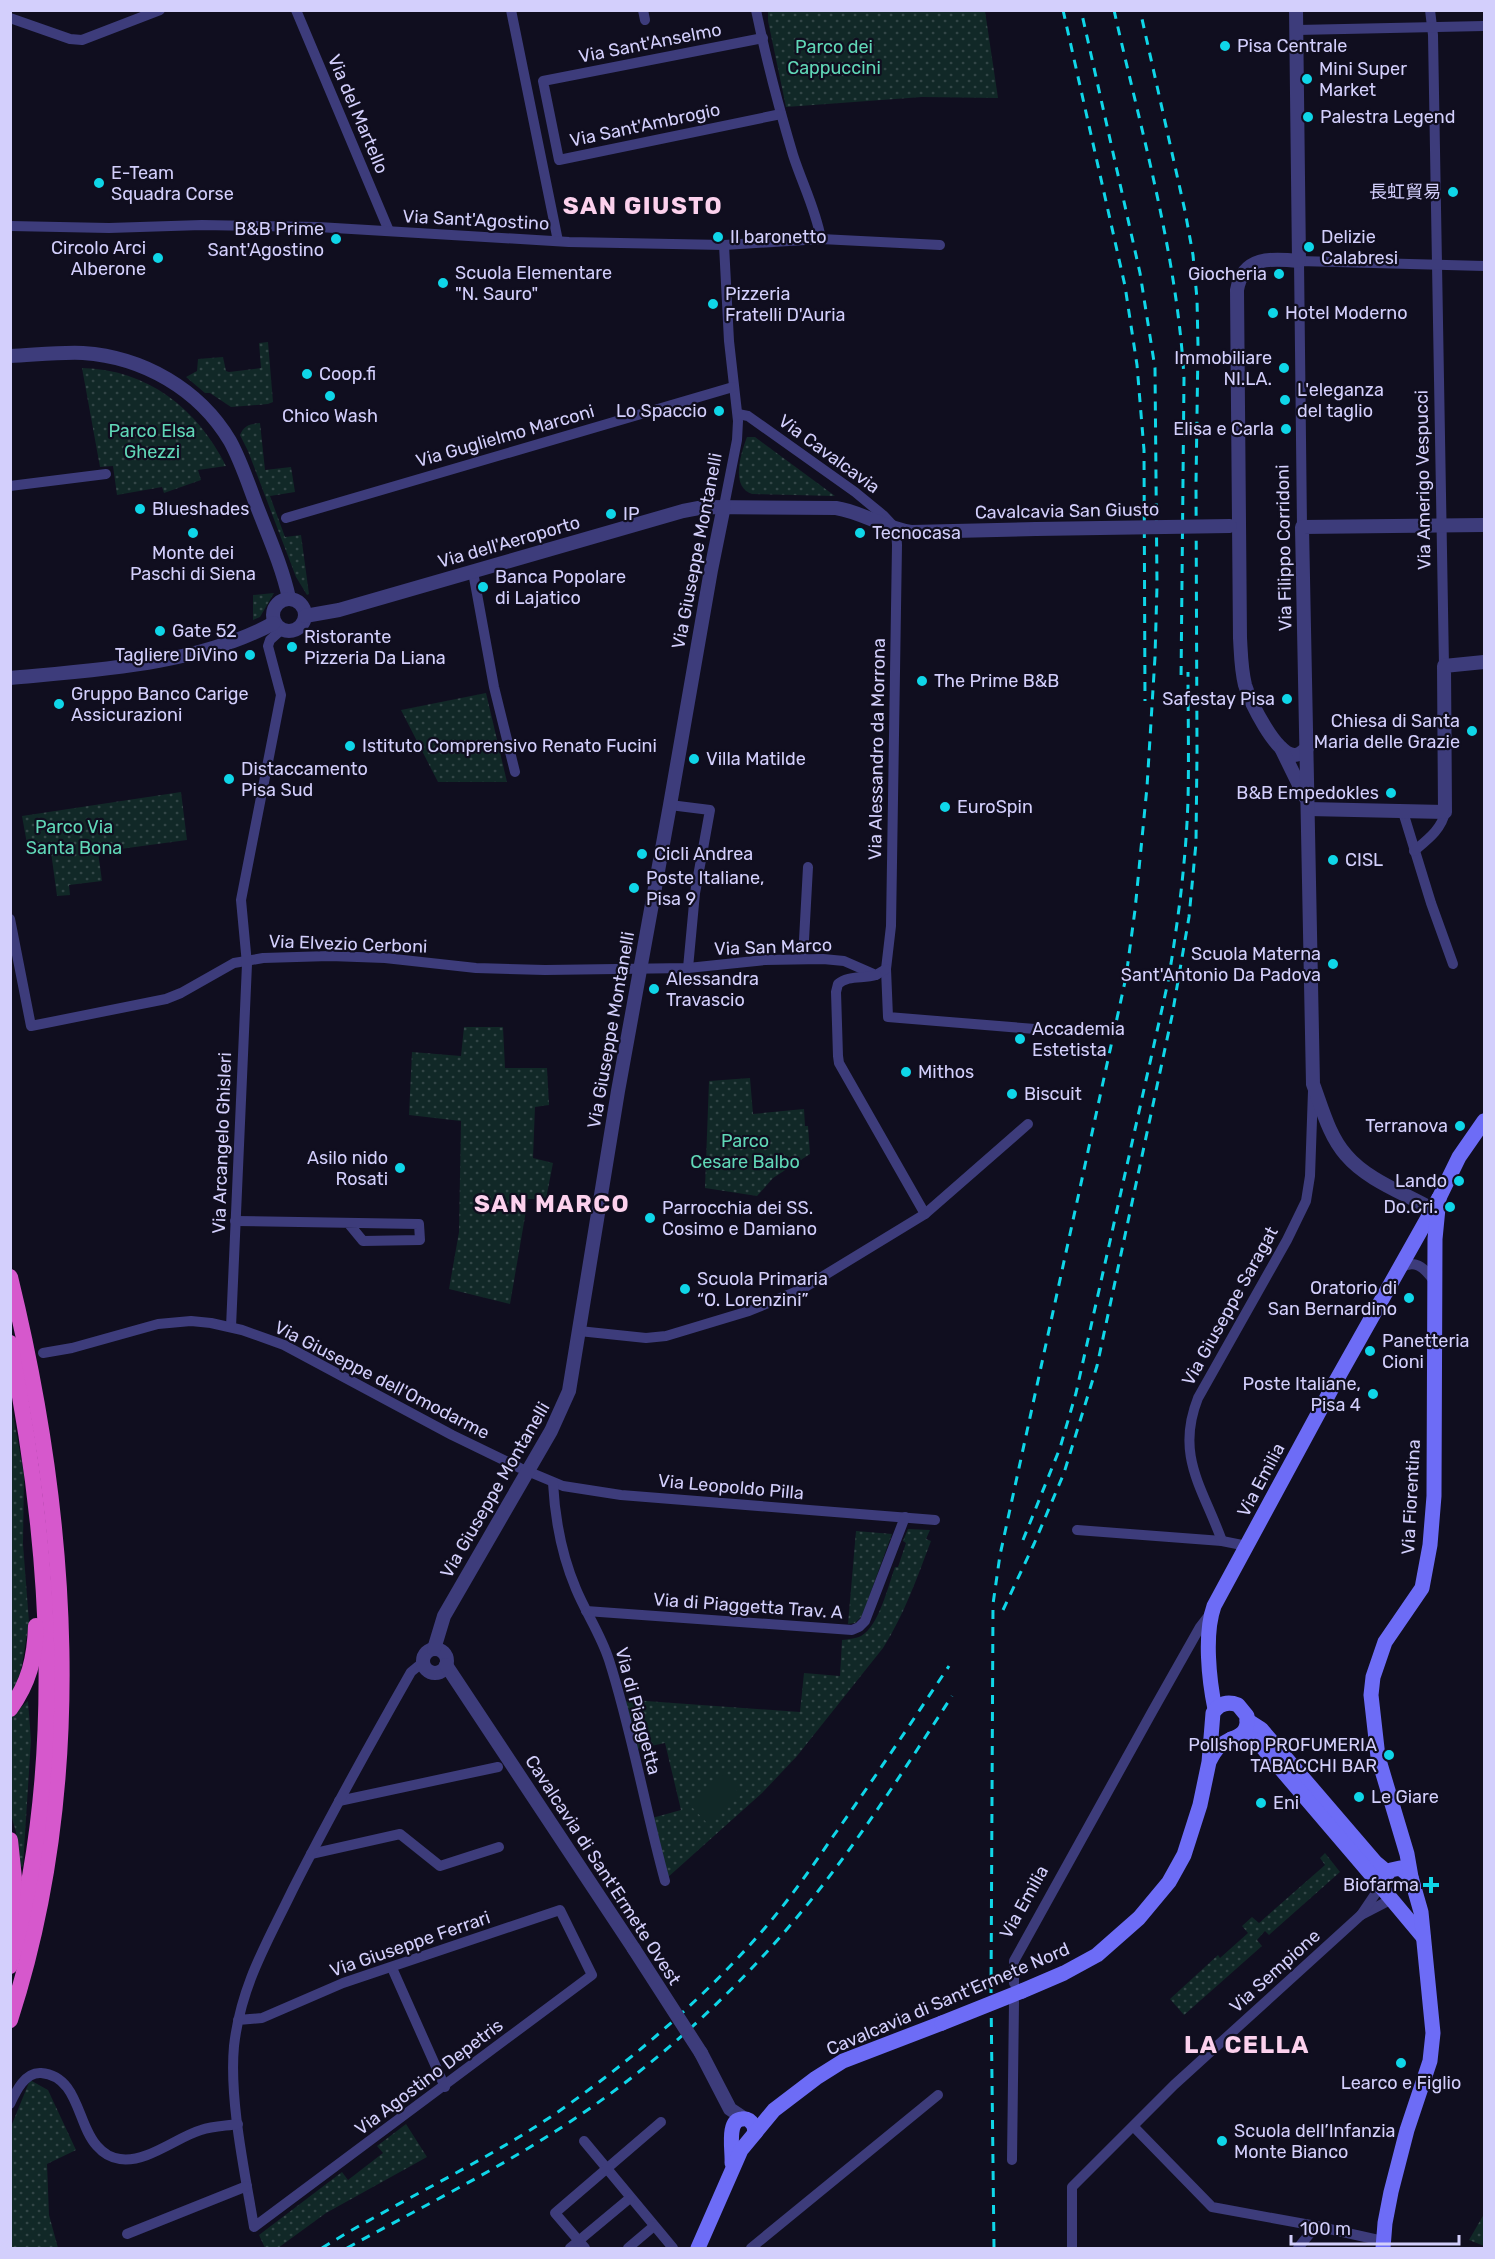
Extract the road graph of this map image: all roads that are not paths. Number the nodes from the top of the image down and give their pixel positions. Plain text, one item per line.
1 (160, 10) edge
2 (296, 10) edge
3 (511, 10) edge
4 (756, 10) edge
5 (1296, 10) edge
6 (1430, 10) edge
7 (10, 18) edge
8 (1485, 26) edge
9 (1433, 27) junction
10 (1297, 30) junction
11 (763, 38) junction
12 (543, 81) joint
13 (781, 114) junction
14 (10, 226) edge
15 (389, 231) junction
16 (821, 239) junction
17 (558, 241) junction
18 (723, 245) junction
19 (940, 245) dead end
20 (1299, 261) junction
21 (1437, 264) junction
22 (1485, 266) edge
23 (10, 356) edge
24 (734, 387) junction
25 (738, 414) junction
26 (106, 474) dead end
27 (10, 486) edge
28 (724, 506) junction
29 (286, 518) dead end
30 (1485, 525) edge
31 (1235, 526) junction
32 (1442, 526) junction
33 (1302, 527) junction
34 (896, 529) junction
35 (472, 572) junction
36 (289, 598) junction
37 (305, 616) junction
38 (278, 626) junction
39 (1485, 662) edge
40 (1444, 666) junction
41 (10, 678) edge
42 (1281, 748) junction
43 (1307, 748) junction
44 (514, 772) dead end
45 (670, 805) junction
46 (1307, 806) junction
47 (1403, 812) junction
48 (1445, 812) junction
49 (1414, 851) junction
50 (808, 867) dead end
51 (10, 919) edge
52 (803, 958) junction
53 (246, 960) junction
54 (1453, 964) dead end
55 (688, 968) junction
56 (640, 969) junction
57 (886, 969) junction
58 (876, 975) junction
59 (1035, 1029) dead end
60 (1313, 1084) junction
61 (1485, 1121) edge
62 (1028, 1124) dead end
63 (1436, 1204) junction
64 (925, 1214) junction
65 (235, 1221) junction
66 (349, 1224) junction
67 (1398, 1270) junction
68 (10, 1277) edge
69 (1434, 1281) junction
70 (231, 1327) junction
71 (579, 1331) junction
72 (10, 1343) edge
73 (43, 1353) dead end
74 (32, 1417) junction
75 (528, 1472) junction
76 (553, 1483) junction
77 (905, 1517) junction
78 (935, 1520) dead end
79 (1077, 1530) dead end
80 (41, 1532) junction
81 (1222, 1541) junction
82 (1247, 1546) junction
83 (586, 1611) junction
84 (1212, 1611) junction
85 (434, 1649) junction
86 (1185, 1654) junction
87 (1210, 1662) junction
88 (422, 1663) junction
89 (446, 1665) junction
90 (10, 1709) edge
91 (1215, 1709) junction
92 (1247, 1720) junction
93 (1212, 1728) junction
94 (1232, 1739) junction
95 (1209, 1762) junction
96 (498, 1767) dead end
97 (339, 1801) junction
98 (10, 1840) edge
99 (499, 1847) dead end
100 (311, 1854) junction
101 (1384, 1878) junction
102 (1412, 1880) junction
103 (665, 1881) dead end
104 (1392, 1899) junction
105 (1361, 1915) junction
106 (10, 1919) edge
107 (1423, 1937) junction
108 (575, 1942) joint
109 (10, 1966) edge
110 (392, 1968) junction
111 (1016, 1992) junction
112 (10, 2020) edge
113 (238, 2020) junction
114 (445, 2087) junction
115 (938, 2095) dead end
116 (723, 2098) junction
117 (10, 2104) edge
118 (661, 2122) dead end
119 (238, 2124) junction
120 (1134, 2127) junction
121 (749, 2128) junction
122 (732, 2133) junction
123 (584, 2141) dead end
124 (1012, 2160) dead end
125 (606, 2169) junction
126 (732, 2172) junction
127 (247, 2186) junction
128 (630, 2198) junction
129 (654, 2226) junction
130 (1316, 2226) junction
131 (127, 2234) dead end
132 (1383, 2245) edge
133 (578, 2246) edge
134 (754, 2247) edge
135 (628, 2248) edge
136 (673, 2248) edge
137 (698, 2248) edge
138 (1072, 2248) edge
139 (1298, 2248) edge

1 - 7 street
2 - 15 street, Via del Martello
3 - 17 street
4 - 11 street
5 - 10 street, Via Filippo Corridoni
6 - 9 street, Via Amerigo Vespucci
8 - 9 street
9 - 10 street
9 - 21 street, Via Amerigo Vespucci
10 - 20 street, Via Filippo Corridoni
11 - 12 street, Via Sant'Anselmo
11 - 13 street
12 - 13 street, Via Sant'Ambrogio
13 - 16 street
14 - 15 street, Via Sant'Agostino
15 - 17 street, Via Sant'Agostino
16 - 18 street, Via Sant'Agostino
16 - 19 street, Via Sant'Agostino
17 - 18 street, Via Sant'Agostino
18 - 24 street, Via Giuseppe Montanelli
20 - 21 street
20 - 31 street
20 - 33 street, Via Filippo Corridoni
21 - 22 street
21 - 32 street, Via Amerigo Vespucci
23 - 36 street
24 - 25 street, Via Giuseppe Montanelli
24 - 29 street, Via Guglielmo Marconi
25 - 28 street, Via Giuseppe Montanelli
25 - 34 street, Via Cavalcavia
26 - 27 street
28 - 34 street, Via dell'Aeroporto
28 - 35 street, Via dell'Aeroporto
28 - 45 street, Via Giuseppe Montanelli
30 - 32 street
31 - 34 street, Cavalcavia San Giusto, bridge
31 - 42 street
32 - 33 street
32 - 40 street, Via Amerigo Vespucci
33 - 43 street, Via Filippo Corridoni
34 - 57 street, Via Alessandro da Morrona
35 - 37 street, Via dell'Aeroporto
35 - 44 street
36 - 37 street
36 - 38 street
37 - 38 street
38 - 41 street
38 - 53 street, Via Arcangelo Ghisleri
39 - 40 street
40 - 48 street, Via Amerigo Vespucci
42 - 43 street
42 - 46 street
43 - 46 street, Via Filippo Corridoni
45 - 55 street
45 - 56 street, Via Giuseppe Montanelli
46 - 47 street
46 - 60 street, Via Filippo Corridoni
47 - 48 street
47 - 49 street
48 - 49 street
49 - 54 street
50 - 52 street
51 - 53 street, Via Elvezio Cerboni
52 - 55 street, Via San Marco
52 - 58 street, Via San Marco
53 - 56 street, Via Elvezio Cerboni
53 - 65 street, Via Arcangelo Ghisleri
55 - 56 street, Via San Marco
56 - 71 street, Via Giuseppe Montanelli
57 - 58 street
57 - 59 street
58 - 64 street
60 - 63 street
60 - 81 street, Via Giuseppe Saragat
61 - 63 main road, Via Emilia
62 - 64 street
63 - 67 main road, Via Emilia
63 - 69 main road, Via Fiorentina
64 - 71 street
65 - 66 street
65 - 70 street, Via Arcangelo Ghisleri
66 - 66 street
67 - 69 street
67 - 82 main road, Via Emilia
68 - 74 highway
69 - 102 main road, Via Fiorentina
70 - 73 street, Via Giuseppe dell'Omodarme
70 - 75 street, Via Giuseppe dell'Omodarme
71 - 75 street, Via Giuseppe Montanelli
72 - 74 highway
74 - 80 highway
74 - 112 highway
75 - 76 street, Via Leopoldo Pilla
75 - 85 street, Via Giuseppe Montanelli
76 - 77 street, Via Leopoldo Pilla
76 - 83 street, Via di Piaggetta
77 - 78 street, Via Leopoldo Pilla
77 - 83 street, Via di Piaggetta Trav. A
79 - 81 street
80 - 90 highway
80 - 109 highway
81 - 82 street
82 - 84 main road, Via Emilia
83 - 103 street, Via di Piaggetta
84 - 86 street, Via Emilia
84 - 87 main road, Via Emilia
85 - 88 street
85 - 89 street
86 - 87 street
86 - 111 street, Via Emilia
87 - 91 main road, Via Emilia
88 - 89 street
88 - 97 street
89 - 116 street, Cavalcavia di Sant'Ermete Ovest, bridge
91 - 92 main road
91 - 93 main road
92 - 94 main road
92 - 101 main road
93 - 94 main road
93 - 95 main road, Cavalcavia di Sant'Ermete Nord
94 - 95 main road
94 - 101 main road
95 - 111 main road, Cavalcavia di Sant'Ermete Nord
96 - 97 street
97 - 100 street
98 - 106 highway
99 - 100 street
100 - 113 street
101 - 102 main road
101 - 104 main road
101 - 105 street, Via Sempione
102 - 104 main road
102 - 107 main road, Via Fiorentina
104 - 105 street, Via Sempione
104 - 107 main road
105 - 120 street, Via Sempione
107 - 132 main road, Via Fiorentina
108 - 110 street, Via Giuseppe Ferrari
108 - 114 street, Via Agostino Depetris
110 - 113 street, Via Giuseppe Ferrari
110 - 114 street
111 - 121 main road, Cavalcavia di Sant'Ermete Nord, bridge
111 - 124 street, Via Emilia
113 - 119 street
114 - 127 street, Via Agostino Depetris
115 - 134 street
116 - 121 street
116 - 122 street
117 - 119 street
118 - 125 street
119 - 127 street
120 - 130 street
120 - 138 street, Via Sempione
121 - 122 main road
121 - 122 main road
121 - 126 main road
122 - 126 main road
123 - 125 street
125 - 128 street
125 - 133 street
126 - 137 main road
127 - 131 street
128 - 129 street
128 - 133 street
129 - 135 street
129 - 136 street
130 - 132 street
130 - 139 street

